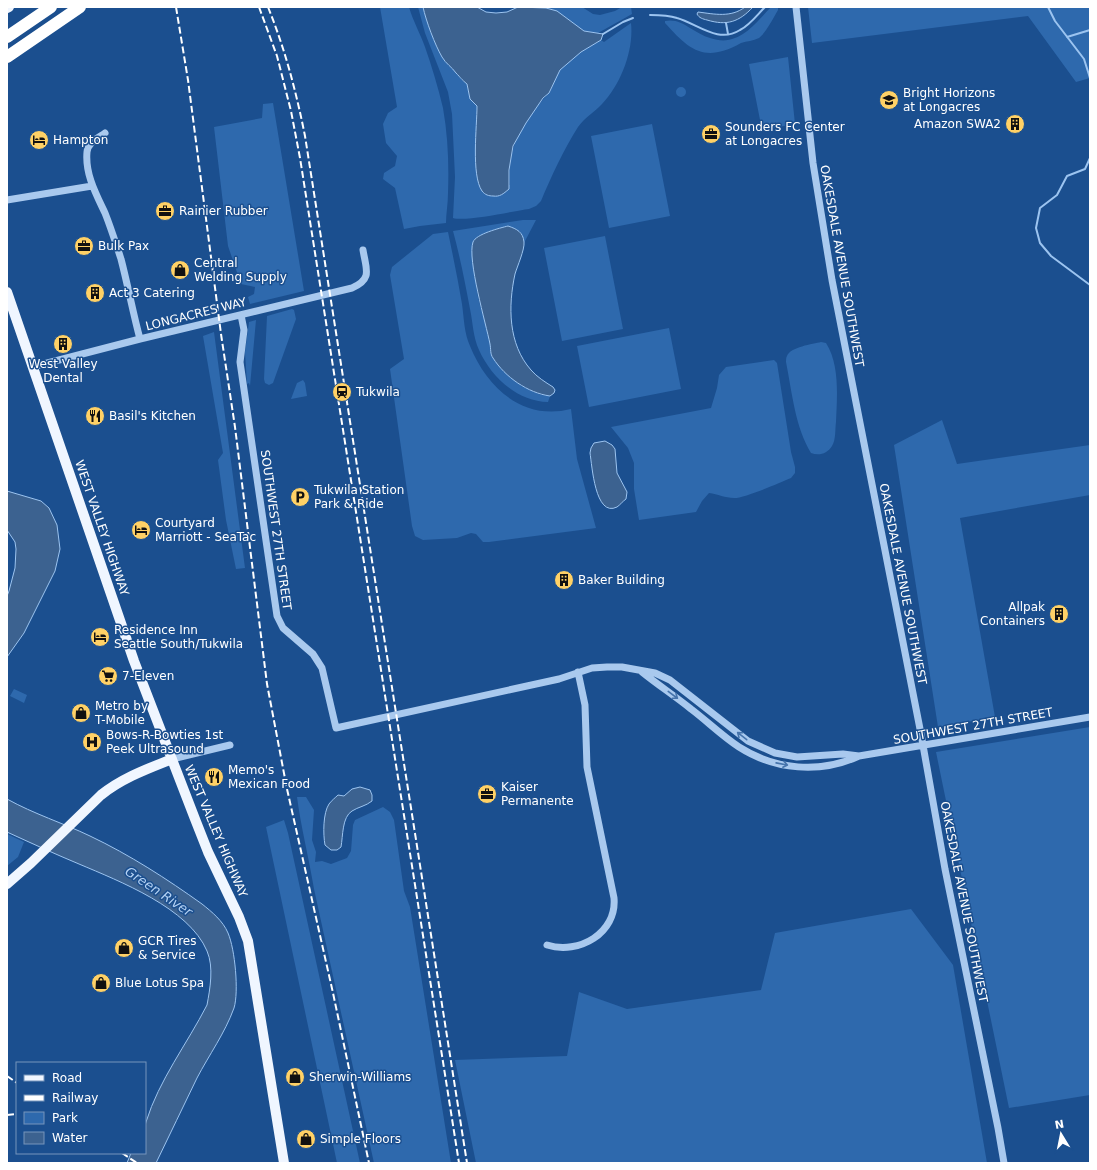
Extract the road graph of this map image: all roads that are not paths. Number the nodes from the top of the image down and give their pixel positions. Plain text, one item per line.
1 (50, 7) edge
2 (80, 7) edge
3 (796, 7) edge
4 (59, 22) junction
5 (7, 32) edge
6 (7, 37) edge
7 (7, 57) edge
8 (7, 66) edge
9 (105, 133) dead end
10 (92, 186) junction
11 (7, 200) edge
12 (363, 250) dead end
13 (7, 292) edge
14 (241, 315) junction
15 (140, 339) junction
16 (32, 367) junction
17 (578, 672) junction
18 (642, 672) junction
19 (1090, 717) edge
20 (230, 745) dead end
21 (923, 745) junction
22 (859, 756) junction
23 (172, 759) junction
24 (7, 884) edge
25 (547, 945) dead end
26 (284, 1163) edge
27 (1004, 1163) edge

1 - 5 highway
1 - 6 highway
2 - 4 highway
3 - 21 street, OAKESDALE AVENUE SOUTHWEST
4 - 7 highway
4 - 8 highway
9 - 10 street
10 - 11 street
10 - 15 street
12 - 14 street, LONGACRES WAY
13 - 16 main road, WEST VALLEY HIGHWAY
14 - 15 street, LONGACRES WAY
14 - 17 street, SOUTHWEST 27TH STREET
15 - 16 street, LONGACRES WAY
16 - 23 main road, WEST VALLEY HIGHWAY
17 - 18 street, SOUTHWEST 27TH STREET
17 - 25 street
22 -> 18 street, SOUTHWEST 27TH STREET
18 -> 22 street, SOUTHWEST 27TH STREET
19 - 21 street, SOUTHWEST 27TH STREET
20 - 23 street
21 - 22 street, SOUTHWEST 27TH STREET
21 - 27 street, OAKESDALE AVENUE SOUTHWEST
23 - 24 main road
23 - 26 main road, WEST VALLEY HIGHWAY

